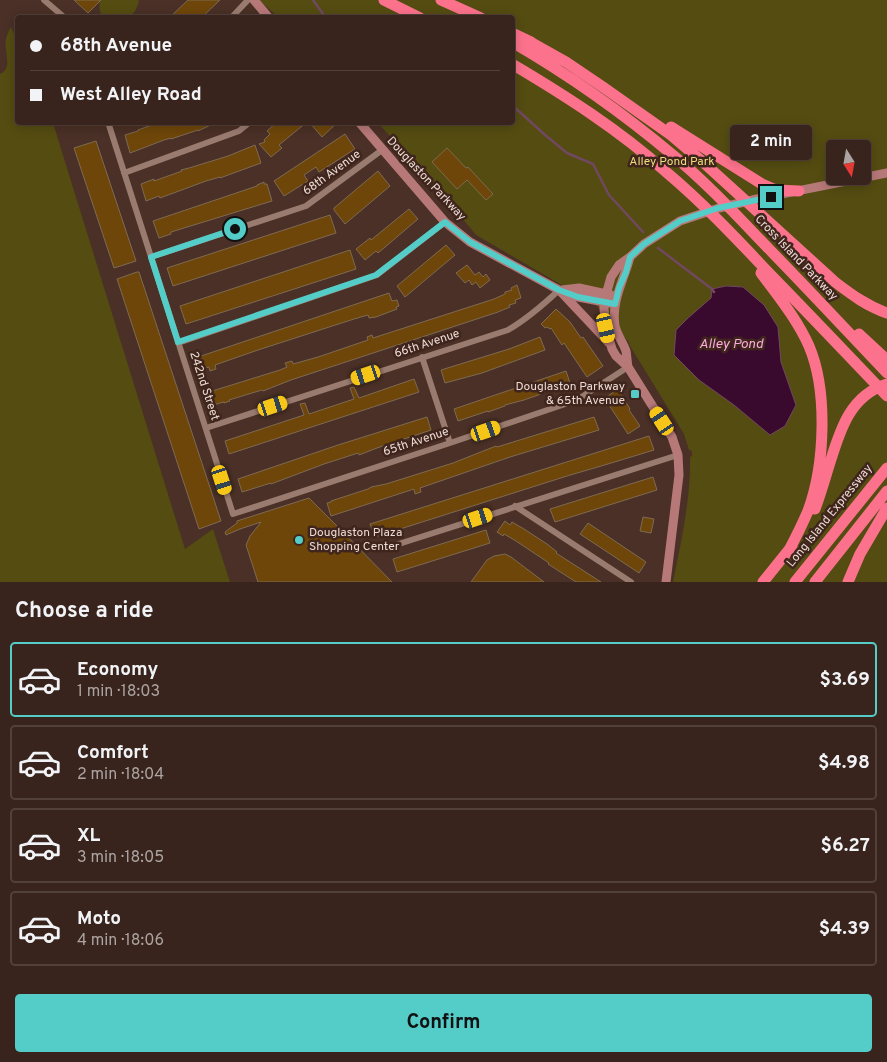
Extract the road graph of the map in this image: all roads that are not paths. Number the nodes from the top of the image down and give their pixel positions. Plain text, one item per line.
1 (44, 0) edge
2 (248, 0) edge
3 (254, 0) edge
4 (384, 0) edge
5 (435, 0) edge
6 (441, 0) edge
7 (62, 15) edge
8 (234, 15) edge
9 (266, 15) edge
10 (414, 15) edge
11 (464, 15) edge
12 (474, 15) edge
13 (515, 34) edge
14 (525, 39) junction
15 (515, 44) edge
16 (515, 66) edge
17 (109, 125) edge
18 (246, 125) edge
19 (361, 125) edge
20 (382, 150) junction
21 (124, 173) junction
22 (887, 173) edge
23 (799, 191) junction
24 (740, 220) junction
25 (445, 222) junction
26 (730, 232) junction
27 (151, 257) junction
28 (630, 257) junction
29 (559, 290) junction
30 (605, 297) junction
31 (616, 300) junction
32 (887, 313) edge
33 (178, 342) junction
34 (610, 344) junction
35 (422, 357) junction
36 (887, 360) edge
37 (628, 367) junction
38 (887, 373) edge
39 (887, 384) edge
40 (887, 396) edge
41 (206, 428) junction
42 (450, 443) junction
43 (678, 456) junction
44 (885, 471) edge
45 (887, 491) edge
46 (516, 506) junction
47 (887, 508) edge
48 (233, 514) joint
49 (880, 520) junction
50 (383, 549) dead end
51 (788, 552) junction
52 (631, 582) edge
53 (666, 582) edge
54 (764, 582) edge
55 (795, 582) edge
56 (814, 582) edge
57 (848, 582) edge
58 (852, 582) edge

1 - 7 street
2 - 8 street
3 - 9 main road
4 - 10 highway
5 - 11 highway
6 - 12 highway
13 - 14 highway
14 - 23 highway
14 - 32 highway
15 - 24 highway, Cross Island Parkway
16 - 26 highway
17 - 21 street, 242nd Street
18 - 21 street
19 - 20 main road, Douglaston Parkway
20 - 25 main road, Douglaston Parkway
20 - 27 street, 68th Avenue
21 - 27 street, 242nd Street
22 - 23 main road
23 - 28 main road
24 - 36 highway
24 - 38 highway, Cross Island Parkway
25 - 29 main road, Douglaston Parkway
25 - 33 street
26 - 40 highway
26 - 51 highway
27 - 33 street, 242nd Street
28 - 30 main road
28 - 31 main road
29 - 30 main road
29 - 34 main road, Douglaston Parkway
29 - 35 street, 66th Avenue
30 - 31 main road
30 - 34 main road, Douglaston Parkway
31 - 37 main road, Douglaston Parkway
33 - 41 street, 242nd Street
34 - 37 main road, Douglaston Parkway
35 - 41 street, 66th Avenue
35 - 42 street
37 - 42 street, 65th Avenue
37 - 43 main road, Douglaston Parkway
39 - 51 highway
41 - 48 street, 242nd Street
42 - 48 street, 65th Avenue
43 - 46 street
43 - 53 main road, Douglaston Parkway
44 - 55 highway, Long Island Expressway
45 - 56 highway
46 - 50 street
46 - 52 street
47 - 49 highway
49 - 57 highway
49 - 58 highway
51 - 54 highway

